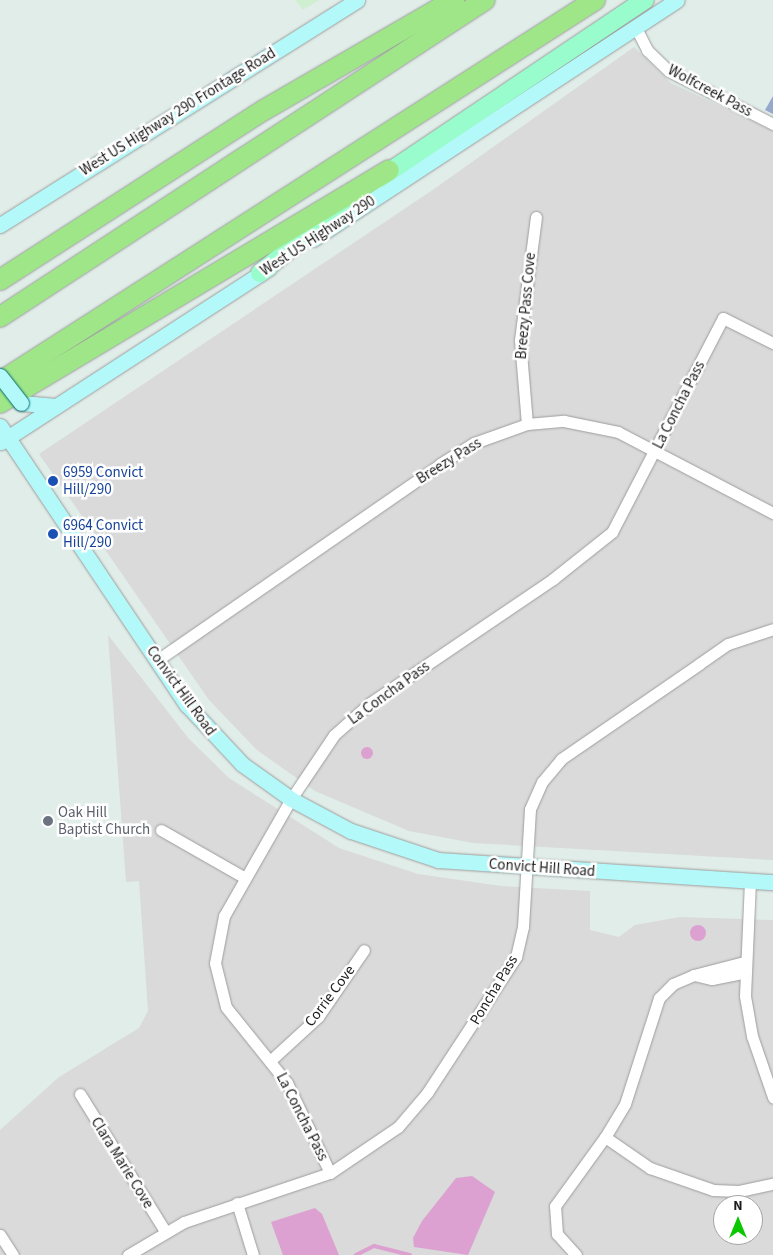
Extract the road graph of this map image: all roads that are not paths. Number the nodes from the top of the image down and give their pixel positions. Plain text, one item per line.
1 (357, 0) edge
2 (454, 0) edge
3 (485, 0) edge
4 (595, 0) edge
5 (645, 0) edge
6 (677, 0) edge
7 (636, 28) junction
8 (773, 124) edge
9 (389, 170) junction
10 (536, 217) dead end
11 (0, 225) edge
12 (260, 274) junction
13 (0, 280) edge
14 (0, 317) edge
15 (773, 343) edge
16 (0, 376) edge
17 (7, 397) edge
18 (57, 406) junction
19 (527, 424) junction
20 (3, 436) edge
21 (657, 450) junction
22 (773, 513) edge
23 (773, 629) edge
24 (156, 661) junction
25 (291, 799) junction
26 (161, 830) dead end
27 (526, 868) junction
28 (245, 878) junction
29 (750, 881) junction
30 (773, 882) edge
31 (364, 950) dead end
32 (744, 968) junction
33 (271, 1060) junction
34 (768, 1070) edge
35 (80, 1094) dead end
36 (773, 1097) edge
37 (605, 1137) junction
38 (330, 1173) junction
39 (773, 1184) edge
40 (237, 1203) junction
41 (165, 1231) junction
42 (0, 1235) edge
43 (13, 1255) edge
44 (128, 1255) edge
45 (253, 1255) edge
46 (576, 1255) edge

1 - 11 main road, West US Highway 290 Frontage Road
2 - 13 highway
3 - 14 highway
4 - 17 highway
5 - 9 main road
6 - 7 main road
7 - 8 street, Wolfcreek Pass
7 - 12 main road, West US Highway 290
9 - 12 main road
9 - 17 highway
10 - 19 street, Breezy Pass Cove
12 - 18 main road, West US Highway 290
15 - 21 street, La Concha Pass
16 - 17 main road, bridge
17 - 18 main road
18 - 20 main road, West US Highway 290
19 - 21 street, Breezy Pass
19 - 24 street, Breezy Pass
20 - 24 main road, Convict Hill Road
21 - 22 street, Breezy Pass
21 - 25 street, La Concha Pass
23 - 27 street, Poncha Pass
24 - 25 main road, Convict Hill Road
25 - 27 main road, Convict Hill Road
25 - 28 street, La Concha Pass
26 - 28 street
27 - 29 main road, Convict Hill Road
27 - 38 street, Poncha Pass
28 - 33 street, La Concha Pass
29 - 30 main road, Convict Hill Road
29 - 32 street
31 - 33 street, Corrie Cove
32 - 34 street
32 - 37 street
33 - 38 street, La Concha Pass
34 - 36 street
35 - 41 street, Clara Marie Cove
37 - 39 street
37 - 46 street
38 - 40 street, Poncha Pass
40 - 41 street, Poncha Pass
40 - 45 street
41 - 44 street, Poncha Pass
42 - 43 street

